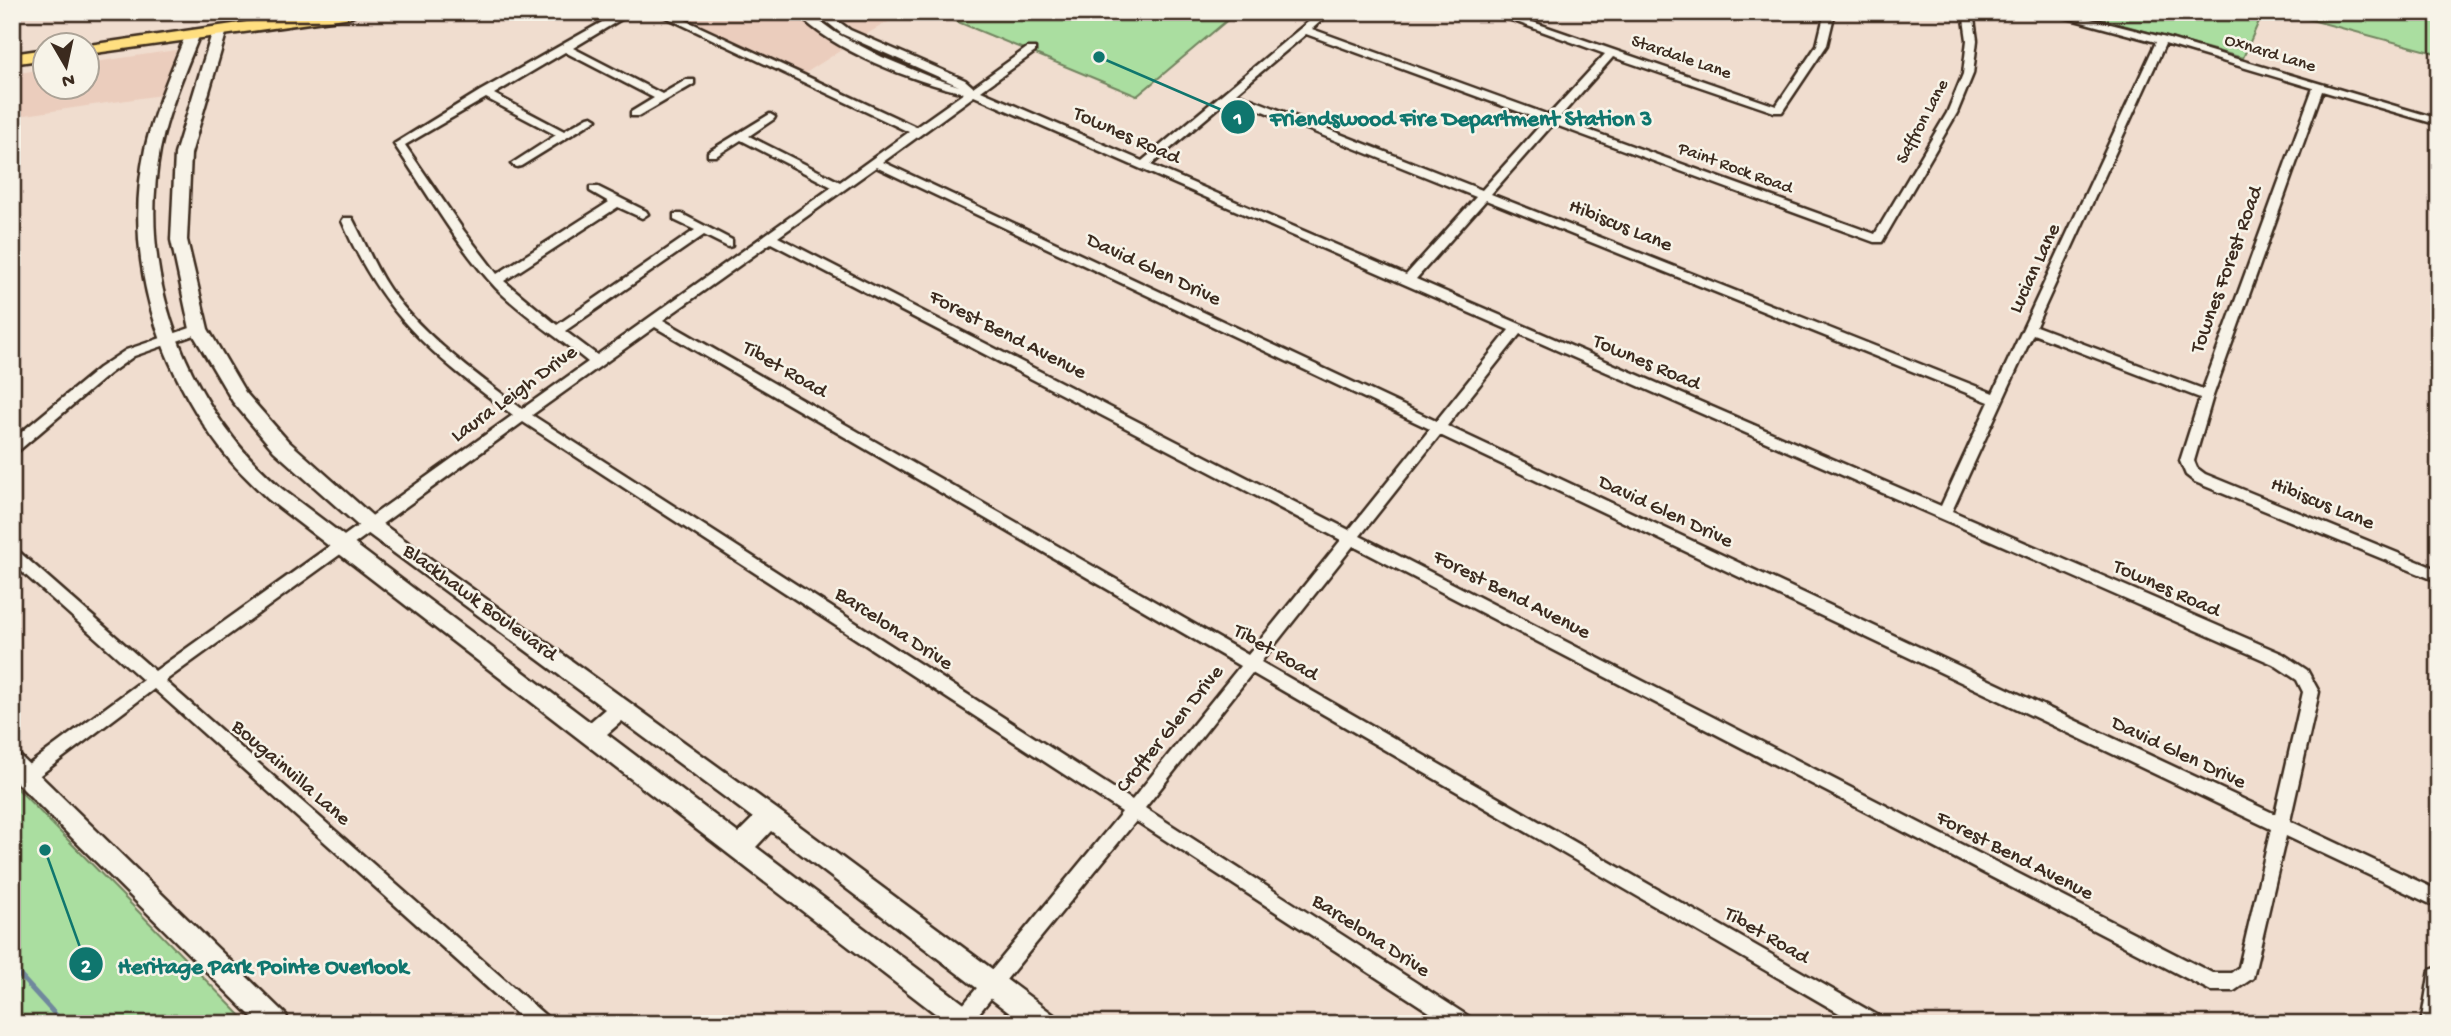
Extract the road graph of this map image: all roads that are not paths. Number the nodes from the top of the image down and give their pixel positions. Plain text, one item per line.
1 (352, 12) edge
2 (628, 12) edge
3 (660, 12) edge
4 (801, 12) edge
5 (820, 12) edge
6 (1326, 12) edge
7 (1494, 12) edge
8 (1830, 12) edge
9 (1968, 12) edge
10 (2050, 12) edge
11 (220, 30) junction
12 (1305, 30) junction
13 (193, 34) junction
14 (2162, 40) junction
15 (102, 47) edge
16 (565, 48) junction
17 (1031, 50) dead end
18 (1611, 52) junction
19 (32, 56) edge
20 (12, 59) edge
21 (690, 82) dead end
22 (2319, 86) junction
23 (972, 91) junction
24 (484, 93) junction
25 (1229, 94) junction
26 (198, 97) junction
27 (662, 98) junction
28 (167, 102) junction
29 (635, 114) dead end
30 (770, 117) dead end
31 (592, 119) dead end
32 (1552, 121) junction
33 (2439, 122) edge
34 (917, 132) junction
35 (564, 135) junction
36 (741, 136) junction
37 (712, 153) dead end
38 (875, 162) junction
39 (517, 164) dead end
40 (1143, 166) junction
41 (841, 187) junction
42 (594, 189) dead end
43 (1484, 195) junction
44 (617, 202) junction
45 (178, 212) junction
46 (642, 214) dead end
47 (678, 217) dead end
48 (147, 221) junction
49 (348, 221) dead end
50 (703, 230) junction
51 (770, 237) junction
52 (1878, 239) joint
53 (728, 243) dead end
54 (496, 280) junction
55 (1407, 281) junction
56 (653, 320) junction
57 (1517, 329) junction
58 (2031, 329) junction
59 (199, 330) junction
60 (558, 330) junction
61 (168, 339) junction
62 (597, 362) junction
63 (2207, 396) junction
64 (1995, 399) junction
65 (523, 416) junction
66 (1436, 428) junction
67 (12, 449) edge
68 (2191, 471) joint
69 (1944, 514) junction
70 (370, 525) junction
71 (1351, 537) junction
72 (342, 546) junction
73 (12, 554) edge
74 (2439, 576) edge
75 (1251, 664) junction
76 (153, 681) junction
77 (621, 708) junction
78 (591, 735) junction
79 (19, 769) edge
80 (1134, 810) junction
81 (770, 817) junction
82 (2283, 827) junction
83 (739, 848) junction
84 (2439, 900) edge
85 (2439, 979) edge
86 (990, 984) junction
87 (964, 1022) edge
88 (277, 1024) edge
89 (542, 1024) edge
90 (1045, 1024) edge
91 (1465, 1024) edge
92 (1876, 1024) edge
93 (2433, 1024) edge

1 - 11 main road
2 - 16 street
3 - 34 street
4 - 23 street, Townes Road
5 - 23 street, Townes Road
6 - 12 street
7 - 18 street, Stardale Lane
8 - 18 street, Stardale Lane
9 - 52 street, Saffron Lane
10 - 14 street, Oxnard Lane
11 - 13 main road
11 - 26 main road, Blackhawk Boulevard
12 - 25 street
12 - 32 street, Paint Rock Road
13 - 15 main road
13 - 28 main road, Blackhawk Boulevard
14 - 22 street, Oxnard Lane
14 - 58 street, Lucian Lane
16 - 24 street
16 - 27 street
17 - 23 street, Laura Leigh Drive
18 - 32 street
19 - 20 main road
21 - 27 street
22 - 33 street, Oxnard Lane
22 - 63 street, Townes Forest Road
23 - 34 street, Laura Leigh Drive
23 - 40 street, Townes Road
24 - 35 street
24 - 54 street
25 - 40 street
25 - 43 street, Hibiscus Lane
26 - 28 main road
26 - 45 main road, Blackhawk Boulevard
27 - 29 street
28 - 48 main road, Blackhawk Boulevard
30 - 36 street
31 - 35 street
32 - 43 street
32 - 52 street, Paint Rock Road
34 - 38 street, Laura Leigh Drive
35 - 39 street
36 - 37 street
36 - 41 street
38 - 41 street, Laura Leigh Drive
38 - 66 street, David Glen Drive
40 - 55 street, Townes Road
41 - 51 street, Laura Leigh Drive
42 - 44 street
43 - 55 street
43 - 64 street, Hibiscus Lane
44 - 46 street
44 - 54 street
45 - 48 main road
45 - 59 main road, Blackhawk Boulevard
47 - 50 street
48 - 61 main road, Blackhawk Boulevard
49 - 65 street, Barcelona Drive
50 - 53 street
50 - 60 street
51 - 56 street, Laura Leigh Drive
51 - 71 street, Forest Bend Avenue
54 - 60 street
55 - 57 street, Townes Road
56 - 62 street, Laura Leigh Drive
56 - 75 street, Tibet Road
57 - 66 street, Crofter Glen Drive
57 - 69 street, Townes Road
58 - 63 street
58 - 64 street, Lucian Lane
59 - 61 street
59 - 70 main road, Blackhawk Boulevard
60 - 62 street
61 - 67 street
61 - 72 main road, Blackhawk Boulevard
62 - 65 street, Laura Leigh Drive
63 - 68 street, Townes Forest Road
64 - 69 street, Lucian Lane
65 - 70 street, Laura Leigh Drive
65 - 80 street, Barcelona Drive
66 - 71 street, Crofter Glen Drive
66 - 82 street, David Glen Drive
68 - 74 street, Hibiscus Lane
69 - 82 street, Townes Road
70 - 72 street, Laura Leigh Drive
70 - 77 main road, Blackhawk Boulevard
71 - 75 street, Crofter Glen Drive
71 - 82 street, Forest Bend Avenue
72 - 76 street, Laura Leigh Drive
72 - 78 main road, Blackhawk Boulevard
73 - 76 street, Bougainvilla Lane
75 - 80 street, Crofter Glen Drive
75 - 92 street, Tibet Road
76 - 79 street, Laura Leigh Drive
76 - 89 street, Bougainvilla Lane
77 - 78 main road
77 - 81 main road, Blackhawk Boulevard
78 - 83 main road, Blackhawk Boulevard
79 - 88 main road
80 - 86 street, Crofter Glen Drive
80 - 91 street, Barcelona Drive
81 - 83 main road
81 - 86 main road, Blackhawk Boulevard
82 - 84 street, David Glen Drive
83 - 87 main road, Blackhawk Boulevard
85 - 93 main road
86 - 87 street, Crofter Glen Drive
86 - 90 main road, Blackhawk Boulevard

